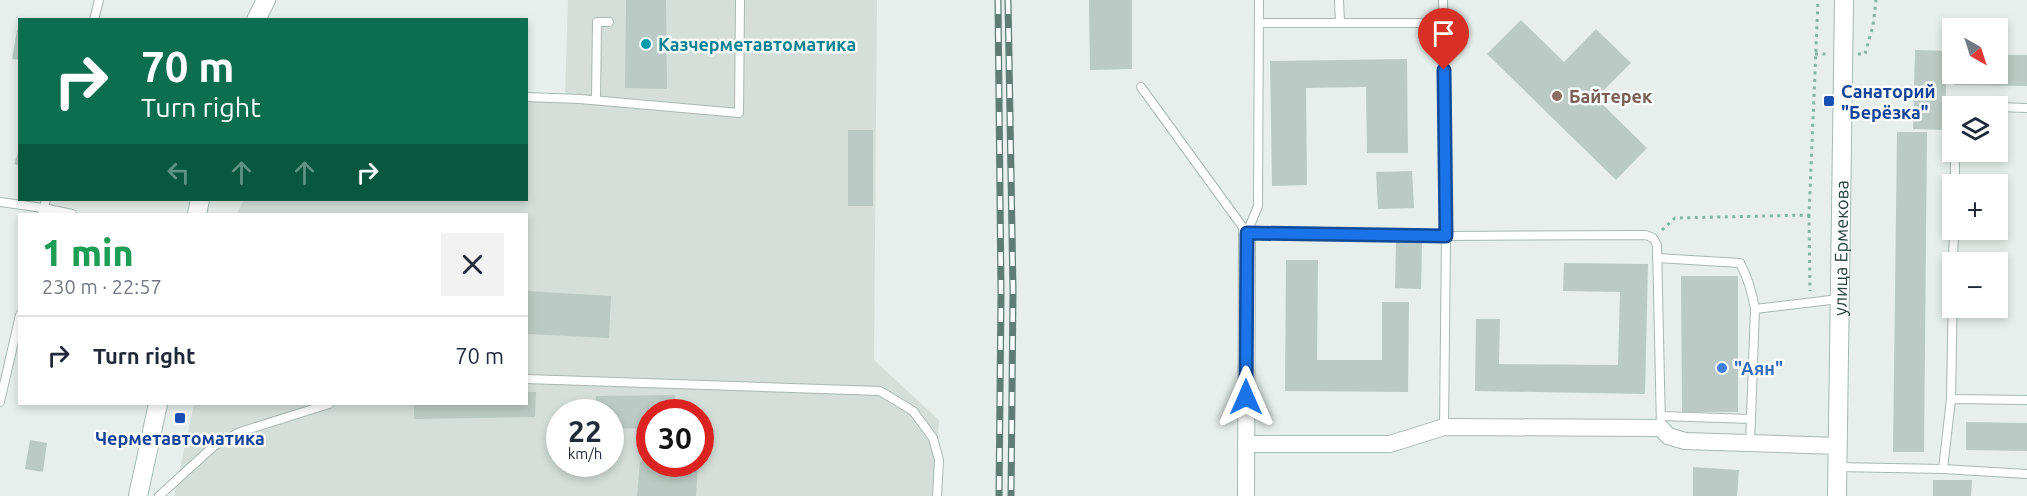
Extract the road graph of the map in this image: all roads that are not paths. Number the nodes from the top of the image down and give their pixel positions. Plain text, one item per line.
1 (99, 0) edge
2 (266, 0) edge
3 (740, 0) edge
4 (1259, 0) edge
5 (1340, 0) edge
6 (1443, 0) edge
7 (1844, 0) edge
8 (94, 18) edge
9 (257, 18) edge
10 (609, 22) dead end
11 (1259, 23) junction
12 (1340, 23) junction
13 (1444, 23) junction
14 (1141, 87) dead end
15 (528, 97) edge
16 (596, 100) junction
17 (2008, 107) edge
18 (2027, 108) edge
19 (0, 202) edge
20 (44, 207) edge
21 (68, 213) edge
22 (1247, 233) junction
23 (1446, 236) junction
24 (1657, 258) junction
25 (1840, 299) junction
26 (1755, 309) junction
27 (1952, 318) edge
28 (18, 324) edge
29 (528, 379) edge
30 (1951, 399) junction
31 (2027, 400) edge
32 (0, 402) edge
33 (158, 405) edge
34 (326, 405) edge
35 (1751, 419) junction
36 (1661, 422) junction
37 (1444, 427) junction
38 (1246, 444) junction
39 (1750, 444) junction
40 (1838, 446) junction
41 (1837, 466) junction
42 (1943, 469) junction
43 (2027, 474) edge
44 (138, 496) edge
45 (159, 496) edge
46 (937, 496) edge
47 (1246, 496) edge
48 (1837, 496) edge

1 - 8 lane
2 - 9 main road
3 - 16 lane
4 - 11 lane
5 - 12 lane
6 - 13 lane
7 - 25 main road, улица Ермекова
10 - 16 lane
11 - 12 lane
11 - 22 lane
12 - 13 lane
13 - 23 lane
14 - 22 lane
15 - 16 lane
17 - 18 lane
19 - 20 lane
20 - 21 lane
22 - 23 lane
22 - 38 street
23 - 24 lane
23 - 37 lane
24 - 26 lane
24 - 36 lane
25 - 26 lane
25 - 40 main road, улица Ермекова
26 - 35 lane
27 - 30 lane
28 - 32 lane
29 - 46 lane
30 - 31 lane
30 - 42 lane
33 - 44 main road
34 - 45 lane
35 - 36 lane
35 - 39 lane
36 - 37 street
36 - 39 street
37 - 38 street
38 - 47 street
39 - 40 street
40 - 41 main road, улица Ермекова
41 - 42 lane
41 - 48 main road, улица Ермекова
42 - 43 lane

